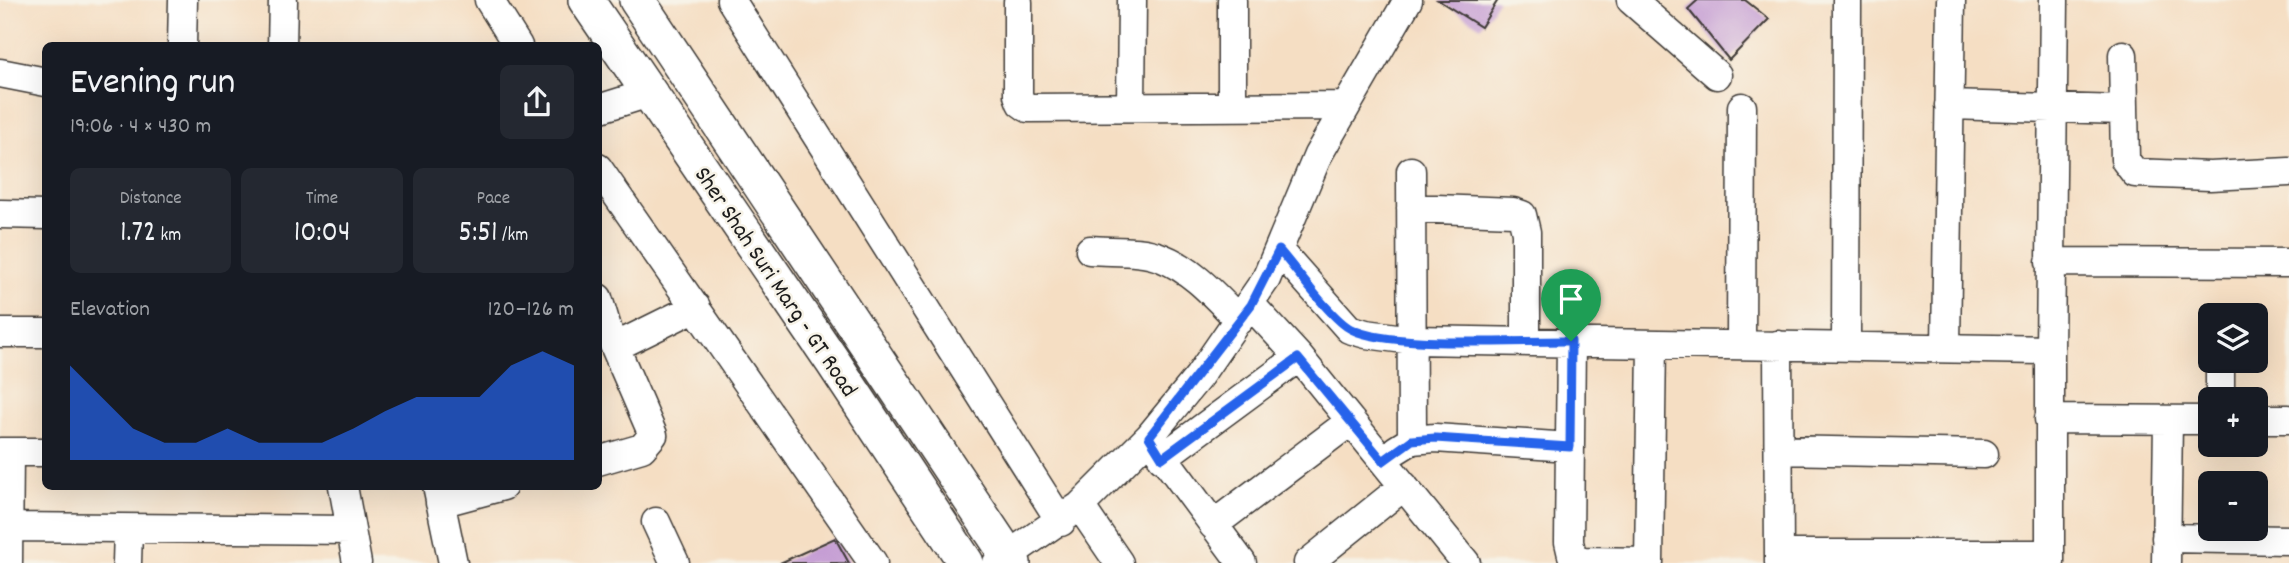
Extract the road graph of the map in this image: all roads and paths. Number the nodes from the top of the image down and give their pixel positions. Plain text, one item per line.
1 (183, 0) edge
2 (283, 0) edge
3 (488, 0) edge
4 (586, 0) edge
5 (637, 0) edge
6 (731, 0) edge
7 (1132, 0) edge
8 (1232, 0) edge
9 (1408, 0) edge
10 (1631, 0) edge
11 (1847, 0) edge
12 (1951, 0) edge
13 (2054, 0) edge
14 (1018, 2) dead end
15 (182, 42) edge
16 (282, 42) edge
17 (515, 42) edge
18 (2123, 55) dead end
19 (0, 73) edge
20 (1717, 75) dead end
21 (42, 81) edge
22 (649, 93) junction
23 (1949, 105) junction
24 (1131, 106) junction
25 (1231, 106) junction
26 (1346, 106) junction
27 (602, 107) edge
28 (1742, 107) dead end
29 (2054, 107) junction
30 (2124, 110) junction
31 (1411, 171) dead end
32 (2289, 172) edge
33 (602, 173) edge
34 (1411, 208) junction
35 (0, 214) edge
36 (42, 215) edge
37 (1090, 250) dead end
38 (1279, 250) junction
39 (2050, 262) junction
40 (2289, 263) edge
41 (696, 307) junction
42 (602, 310) edge
43 (1245, 312) junction
44 (42, 332) edge
45 (0, 333) edge
46 (1412, 340) junction
47 (1526, 340) junction
48 (1571, 341) junction
49 (1652, 344) junction
50 (1741, 344) junction
51 (1778, 345) junction
52 (1846, 345) junction
53 (615, 347) junction
54 (1946, 347) junction
55 (2050, 350) junction
56 (1298, 358) junction
57 (2049, 419) junction
58 (2268, 419) edge
59 (2289, 419) edge
60 (2198, 420) edge
61 (1351, 421) junction
62 (2168, 421) junction
63 (1412, 440) junction
64 (1570, 447) junction
65 (1156, 448) junction
66 (1779, 450) junction
67 (4, 452) edge
68 (42, 452) edge
69 (1984, 454) dead end
70 (602, 460) edge
71 (1383, 461) junction
72 (1404, 486) junction
73 (344, 490) edge
74 (474, 490) edge
75 (438, 495) edge
76 (1070, 514) junction
77 (656, 523) dead end
78 (1213, 525) junction
79 (8, 527) junction
80 (128, 530) junction
81 (351, 530) junction
82 (2289, 540) edge
83 (2166, 551) edge
84 (1779, 559) edge
85 (2050, 559) edge
86 (1006, 560) edge
87 (1649, 562) edge
88 (8, 563) edge
89 (127, 563) edge
90 (358, 563) edge
91 (453, 563) edge
92 (675, 563) edge
93 (873, 563) edge
94 (966, 563) edge
95 (1119, 563) edge
96 (1242, 563) edge
97 (1308, 563) edge
98 (1465, 563) edge
99 (2288, 563) edge

1 - 15 street
2 - 16 street
3 - 17 street
4 - 22 main road, Sher Shah Suri Marg - GT Road
5 - 86 main road, Sher Shah Suri Marg - GT Road
6 - 76 street
7 - 24 street
8 - 25 street
9 - 26 street
10 - 20 street
11 - 52 street
12 - 23 street
13 - 29 street
14 - 24 street
18 - 30 street
19 - 21 street
22 - 27 street
22 - 94 main road, Sher Shah Suri Marg - GT Road
23 - 29 street
23 - 54 street
24 - 25 street
25 - 26 street
26 - 38 street
28 - 50 street
29 - 30 street
29 - 39 street
30 - 32 street
31 - 34 street
33 - 41 street
34 - 46 street
34 - 47 street
35 - 36 street
37 - 43 street
38 - 43 street
38 - 46 street
39 - 40 street
39 - 55 street
41 - 53 street
41 - 93 street
42 - 53 street
43 - 56 street
43 - 65 street
44 - 45 street
46 - 47 street
46 - 63 street
47 - 48 street
48 - 49 street
48 - 64 street
49 - 50 street
49 - 87 street
50 - 51 street
51 - 52 street
51 - 66 street
52 - 54 street
53 - 70 street
54 - 55 street
55 - 57 street
56 - 61 street
56 - 65 street
57 - 62 street
57 - 85 street
58 - 59 street
60 - 62 street
61 - 71 street
61 - 78 street
62 - 83 street
63 - 64 street
63 - 71 street
64 - 87 street
65 - 76 street
65 - 78 street
66 - 69 street
66 - 84 street
67 - 68 street
67 - 79 street
71 - 72 street
72 - 97 street
72 - 98 street
73 - 81 street
74 - 75 street
75 - 91 street
76 - 86 street
76 - 95 street
77 - 92 street
78 - 96 street
79 - 80 street
79 - 88 street
80 - 81 street
80 - 89 street
81 - 90 street
82 - 83 street
82 - 99 street
84 - 85 street

